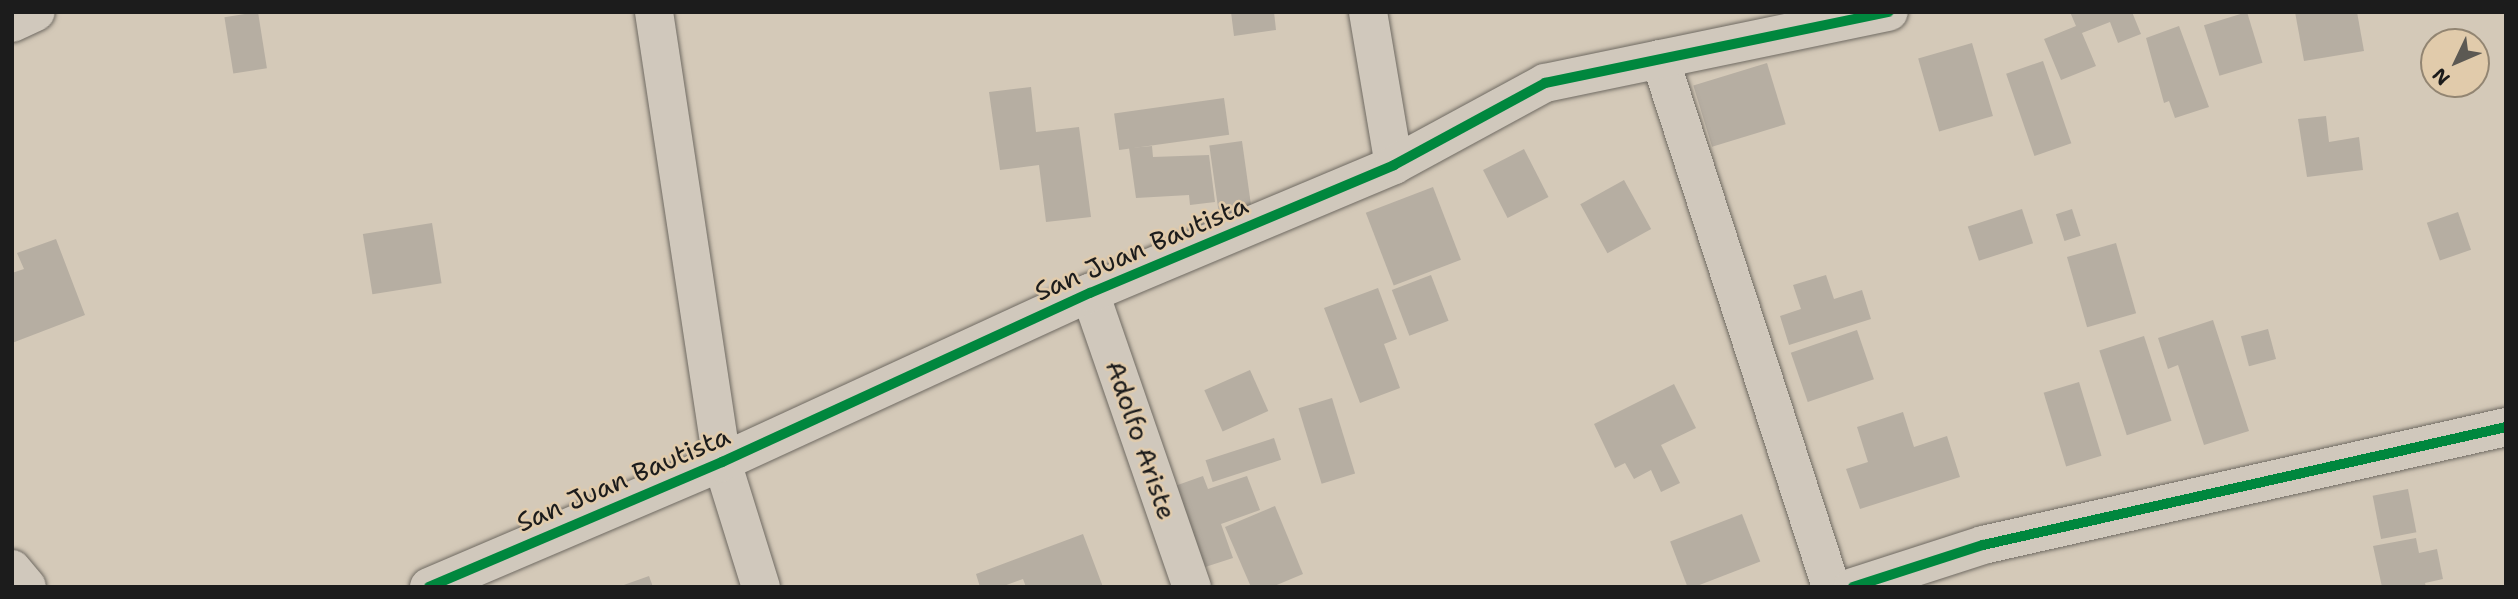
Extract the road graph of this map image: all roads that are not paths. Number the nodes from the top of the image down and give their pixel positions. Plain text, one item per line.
1 (36, 12) edge
2 (654, 12) edge
3 (1368, 12) edge
4 (1889, 12) edge
5 (12, 23) edge
6 (1660, 60) junction
7 (1394, 165) junction
8 (1090, 293) junction
9 (2506, 427) edge
10 (722, 462) junction
11 (12, 569) edge
12 (27, 587) edge
13 (429, 587) edge
14 (761, 587) edge
15 (1192, 587) edge
16 (1831, 587) edge
17 (1853, 587) edge

1 - 5 street
2 - 10 street
3 - 7 street
4 - 6 street, San Juan Bautista
6 - 7 street, San Juan Bautista
6 - 16 street
7 - 8 street, San Juan Bautista
8 - 10 street, San Juan Bautista
8 - 15 street, Adolfo Ariste
9 - 17 street
10 - 13 street, San Juan Bautista
10 - 14 street
11 - 12 street

